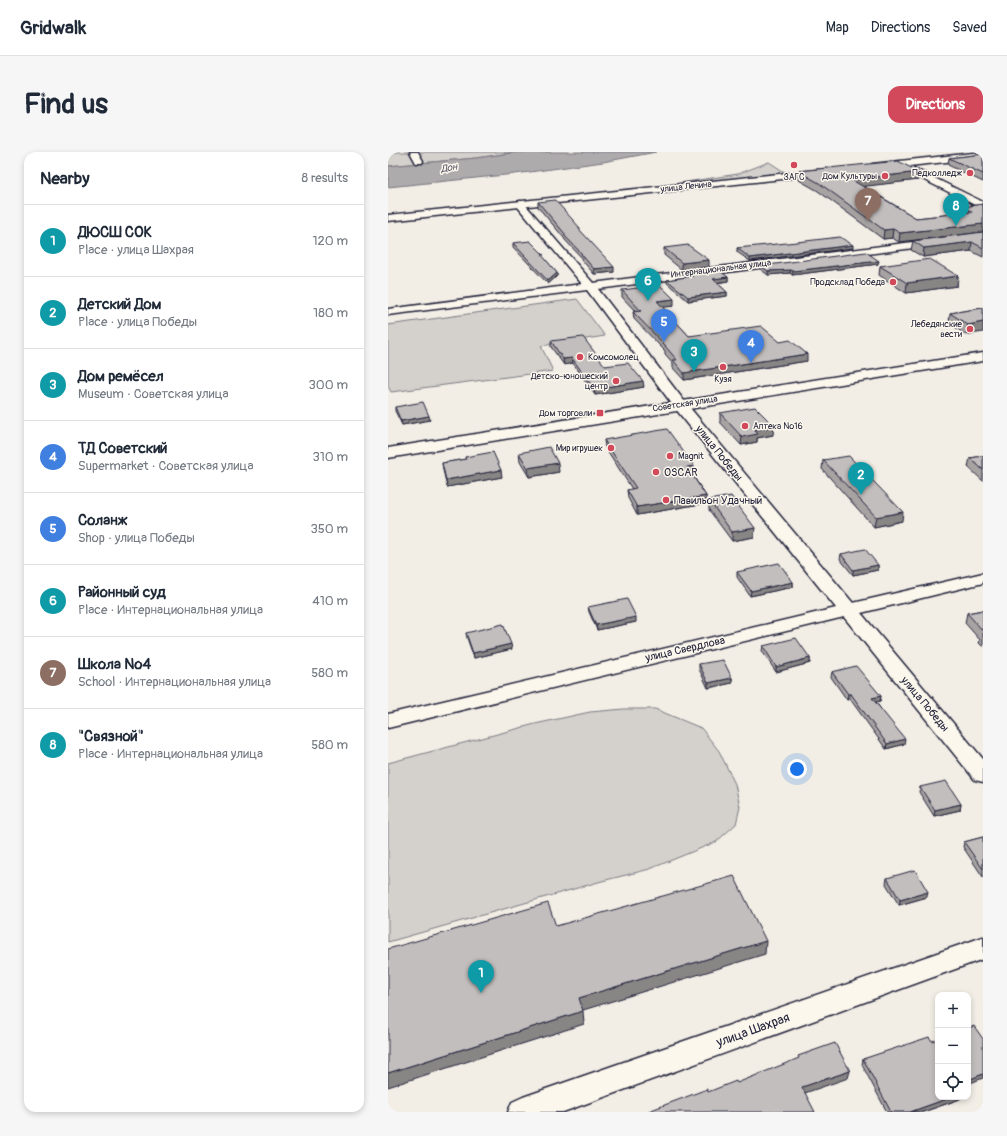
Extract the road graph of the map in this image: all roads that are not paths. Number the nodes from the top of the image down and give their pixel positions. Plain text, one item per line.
1 (414, 152) edge
2 (983, 155) edge
3 (419, 161) dead end
4 (899, 164) junction
5 (861, 168) edge
6 (838, 170) edge
7 (520, 204) junction
8 (983, 206) edge
9 (388, 218) edge
10 (983, 236) edge
11 (590, 286) junction
12 (388, 312) edge
13 (983, 357) edge
14 (680, 405) junction
15 (388, 453) edge
16 (983, 578) edge
17 (848, 610) junction
18 (388, 721) edge
19 (983, 774) edge
20 (983, 948) edge
21 (523, 1112) edge

1 - 3 street
2 - 4 main road
4 - 5 main road
4 - 8 street
6 - 7 main road, улица Ленина
7 - 9 main road, улица Ленина
7 - 11 street, улица Победы
10 - 11 street, Интернациональная улица
11 - 12 street, Интернациональная улица
11 - 14 street, улица Победы
13 - 14 main road, Советская улица
14 - 15 main road, Советская улица
14 - 17 street, улица Победы
16 - 17 street, улица Свердлова
17 - 18 street, улица Свердлова
17 - 19 street, улица Победы
20 - 21 street, улица Шахрая

